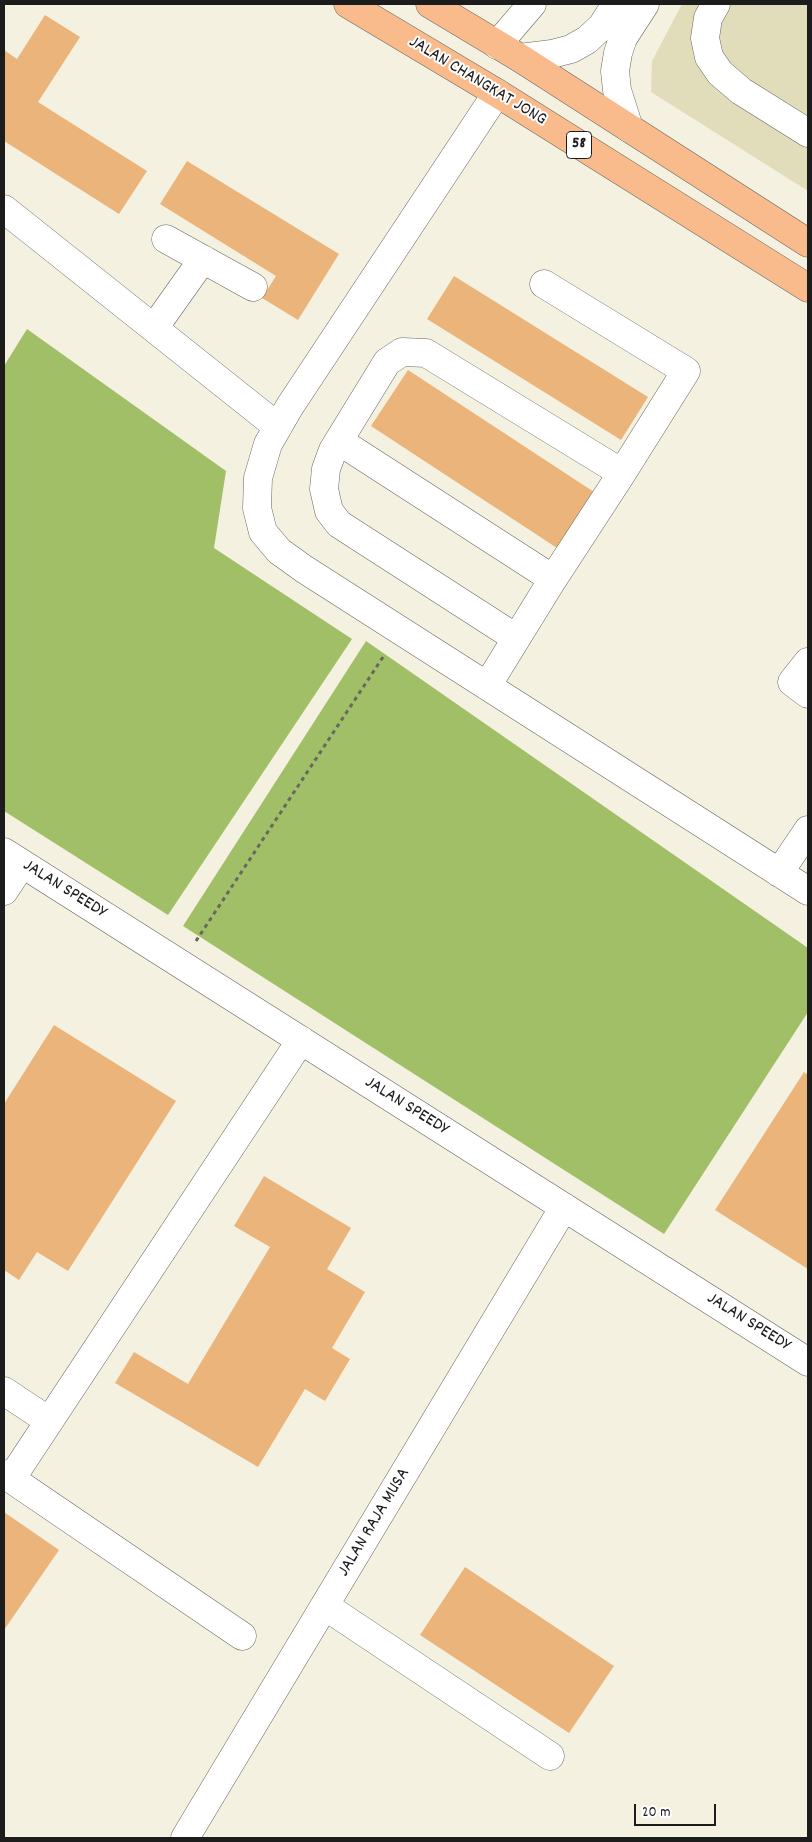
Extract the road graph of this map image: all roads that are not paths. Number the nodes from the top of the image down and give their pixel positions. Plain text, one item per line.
1 (348, 4) edge
2 (430, 4) edge
3 (532, 4) edge
4 (616, 4) edge
5 (645, 4) edge
6 (716, 4) edge
7 (509, 51) junction
8 (497, 93) junction
9 (629, 128) junction
10 (808, 133) edge
11 (4, 209) edge
12 (166, 239) dead end
13 (808, 243) edge
14 (203, 259) junction
15 (544, 284) dead end
16 (252, 287) dead end
17 (808, 288) edge
18 (154, 328) junction
19 (278, 427) junction
20 (339, 440) junction
21 (622, 473) junction
22 (553, 579) junction
23 (516, 638) junction
24 (808, 662) edge
25 (487, 686) junction
26 (808, 694) edge
27 (808, 830) edge
28 (13, 858) edge
29 (779, 872) junction
30 (4, 891) edge
31 (808, 891) edge
32 (301, 1040) junction
33 (564, 1207) junction
34 (808, 1362) edge
35 (4, 1391) edge
36 (49, 1421) junction
37 (7, 1476) edge
38 (325, 1606) junction
39 (242, 1636) dead end
40 (550, 1756) dead end
41 (185, 1838) edge

1 - 8 highway, JALAN CHANGKAT JONG / 58
2 - 7 highway, 58
3 - 7 street
4 - 7 street
5 - 9 street
6 - 10 street
7 - 9 highway, 58
8 - 17 highway, JALAN CHANGKAT JONG / 58
8 - 19 street
9 - 13 highway, 58
11 - 18 street
12 - 14 street
14 - 16 street
14 - 18 street
15 - 21 street
18 - 19 street
19 - 25 street
20 - 21 street
20 - 22 street
20 - 23 street
21 - 22 street
22 - 23 street
23 - 25 street
24 - 26 street
25 - 29 street
27 - 29 street
28 - 30 street
28 - 32 street, JALAN SPEEDY
29 - 31 street
32 - 33 street, JALAN SPEEDY
32 - 36 street
33 - 34 street, JALAN SPEEDY
33 - 38 street, JALAN RAJA MUSA
35 - 36 street
36 - 37 street
37 - 39 street
38 - 40 street
38 - 41 street, JALAN RAJA MUSA

